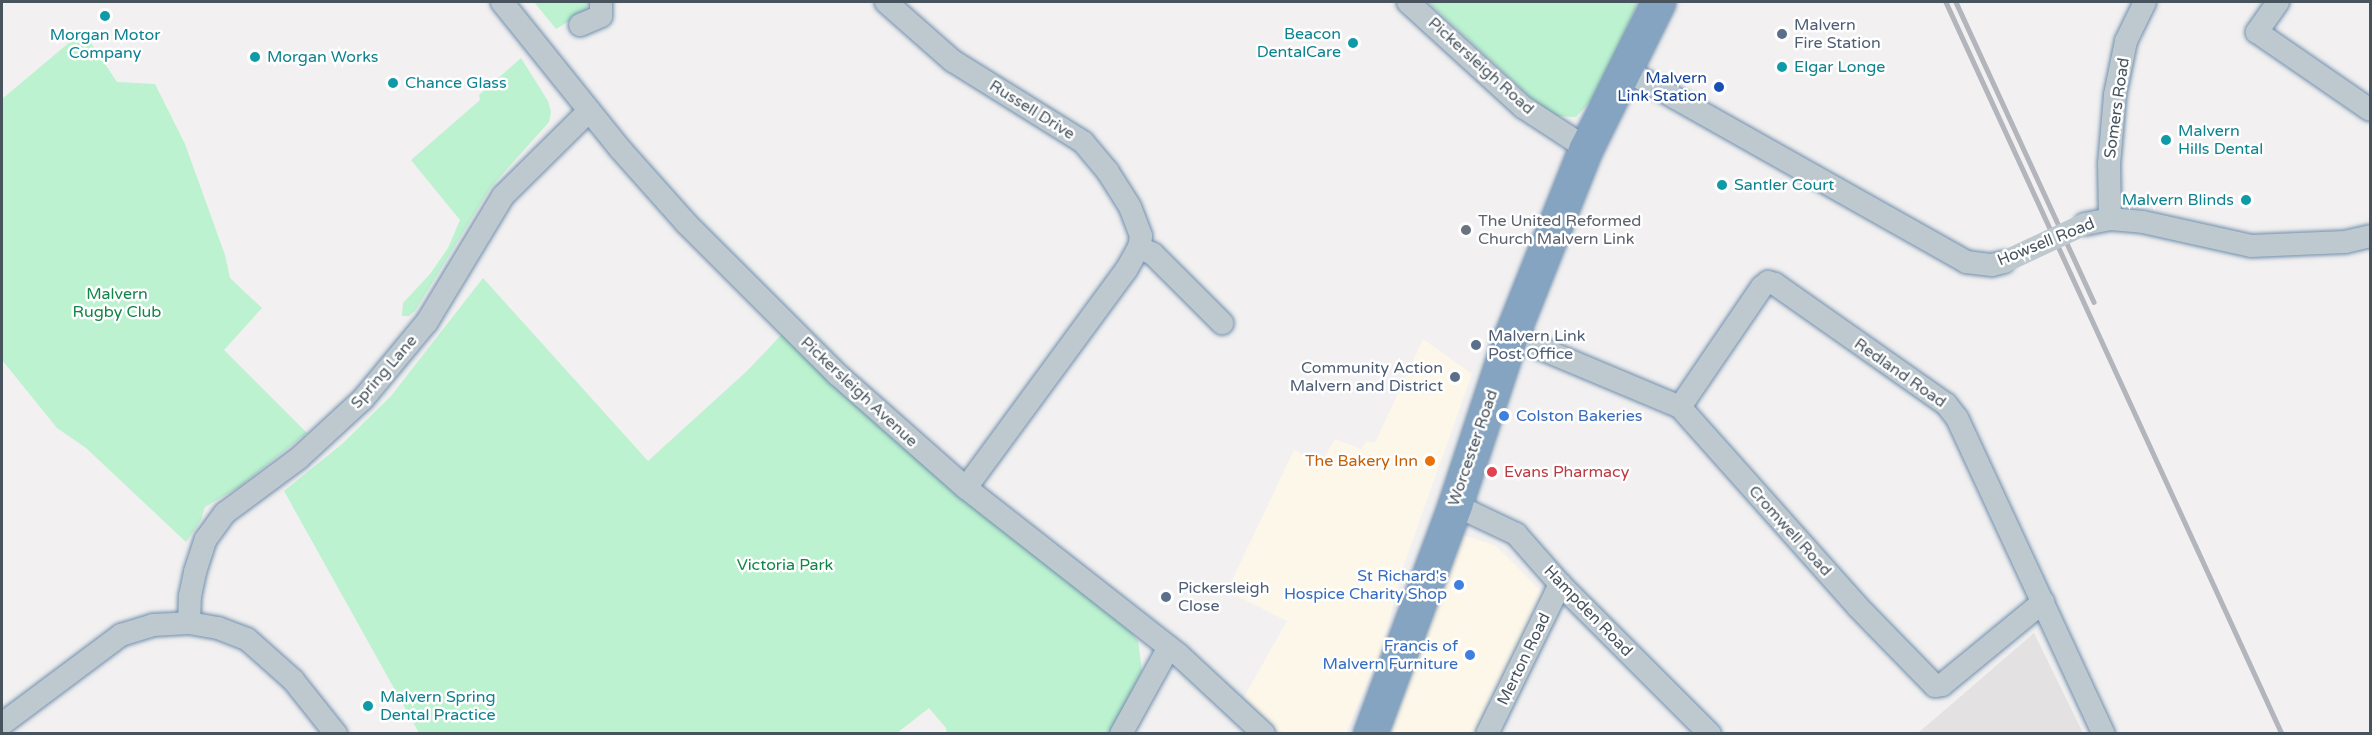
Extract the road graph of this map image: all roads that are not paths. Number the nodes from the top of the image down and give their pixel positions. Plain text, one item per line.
1 (502, 2) edge
2 (601, 2) edge
3 (886, 2) edge
4 (1408, 2) edge
5 (1658, 2) edge
6 (2145, 2) edge
7 (2278, 2) edge
8 (580, 25) dead end
9 (1624, 69) junction
10 (2370, 110) edge
11 (588, 112) junction
12 (1586, 148) junction
13 (2110, 219) junction
14 (2370, 236) edge
15 (1139, 247) junction
16 (1221, 323) dead end
17 (1511, 336) junction
18 (1680, 407) junction
19 (966, 488) junction
20 (1455, 505) junction
21 (1560, 584) junction
22 (2043, 602) junction
23 (189, 623) junction
24 (1169, 647) junction
25 (2, 724) edge
26 (336, 734) edge
27 (1121, 734) edge
28 (1264, 734) edge
29 (1370, 734) edge
30 (1487, 734) edge
31 (1710, 734) edge
32 (2104, 734) edge

1 - 11 street, Pickersleigh Avenue
2 - 8 street
3 - 15 street, Russell Drive
4 - 12 street, Pickersleigh Road
5 - 9 highway, Worcester Road
6 - 13 street, Somers Road
7 - 10 street
9 - 12 highway, Worcester Road
9 - 13 street, Howsell Road, bridge
11 - 19 street, Pickersleigh Avenue
11 - 23 street, Spring Lane
12 - 17 highway, Worcester Road
13 - 14 street, Howsell Road
15 - 16 street
15 - 19 street
17 - 18 street, Cromwell Road
17 - 20 highway, Worcester Road
18 - 22 street, Cromwell Road
18 - 22 street, Redland Road
19 - 24 street, Pickersleigh Avenue
20 - 21 street, Hampden Road
20 - 29 highway, Worcester Road
21 - 30 street, Merton Road
21 - 31 street, Hampden Road
22 - 32 street, Redland Road
23 - 25 street
23 - 26 street
24 - 27 street
24 - 28 street, Pickersleigh Avenue

